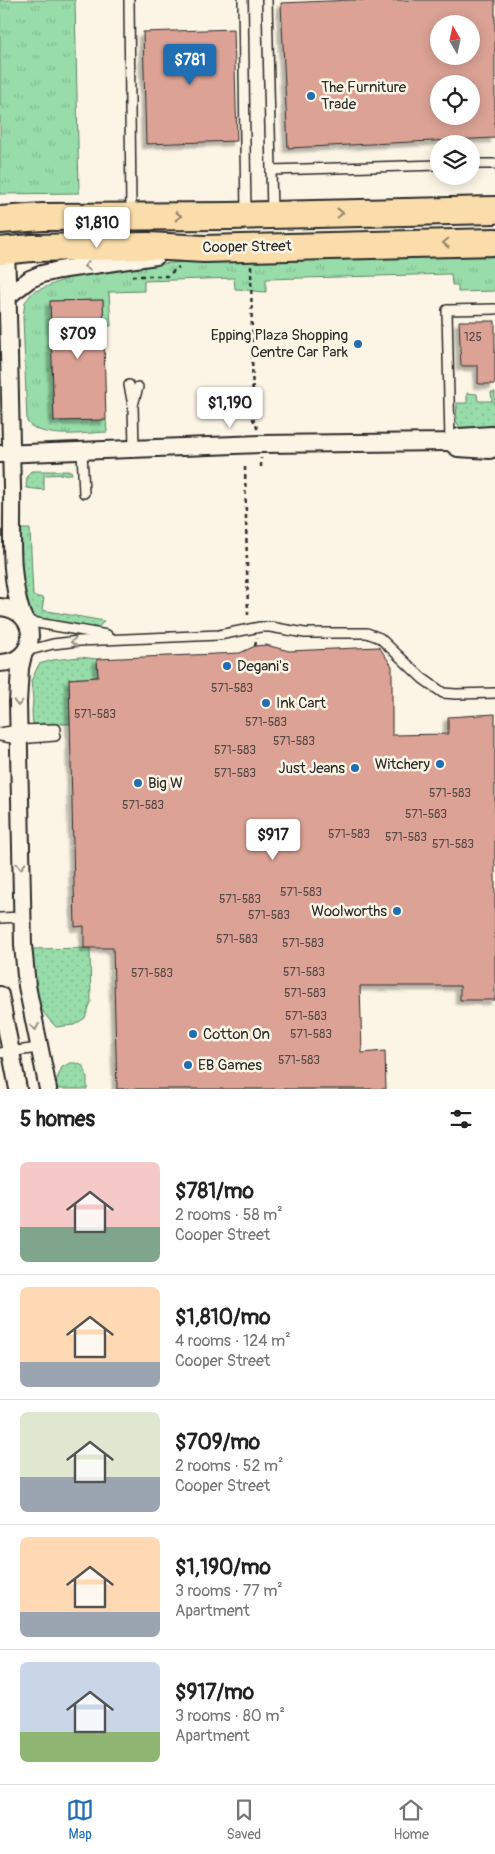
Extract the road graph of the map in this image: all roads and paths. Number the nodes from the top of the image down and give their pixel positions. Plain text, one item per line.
1 (129, 0) edge
2 (243, 0) edge
3 (267, 0) edge
4 (480, 164) edge
5 (495, 164) edge
6 (430, 165) edge
7 (271, 170) junction
8 (495, 210) edge
9 (259, 215) junction
10 (131, 216) junction
11 (3, 219) edge
12 (495, 242) edge
13 (204, 249) junction
14 (3, 251) edge
15 (251, 265) dead end
16 (8, 296) junction
17 (495, 308) edge
18 (133, 386) dead end
19 (260, 435) dead end
20 (495, 436) edge
21 (450, 442) junction
22 (495, 447) edge
23 (134, 448) junction
24 (82, 452) junction
25 (6, 454) edge
26 (245, 467) dead end
27 (84, 493) dead end
28 (0, 607) edge
29 (24, 618) junction
30 (260, 627) junction
31 (122, 638) junction
32 (255, 646) dead end
33 (24, 653) junction
34 (0, 664) edge
35 (495, 693) edge
36 (56, 732) dead end
37 (0, 734) edge
38 (18, 734) junction
39 (22, 917) junction
40 (0, 918) edge
41 (0, 995) edge
42 (40, 1048) junction
43 (6, 1053) edge
44 (18, 1089) edge
45 (48, 1089) edge

1 - 10 lane
2 - 9 lane
3 - 7 lane
4 - 5 lane
6 - 7 lane
7 - 9 lane
9 -> 8 main road
10 -> 9 main road
10 - 11 main road
11 - 14 main road
12 -> 13 main road, Cooper Street
13 - 14 main road, Cooper Street
13 -> 16 street
14 - 16 street
15 - 19 path
16 - 25 street
17 - 21 lane
18 - 23 lane
20 - 21 street
21 - 22 street
21 - 23 street
23 - 24 street
24 - 25 street
24 - 27 lane
25 - 29 street
26 - 30 path
28 - 29 street
29 - 31 lane
29 - 33 street
30 - 31 lane
30 - 32 path
30 - 35 lane
31 -> 33 lane
33 - 34 street
33 -> 38 street
36 - 38 lane
37 - 38 lane
38 -> 39 street
39 - 40 lane
39 -> 42 street
41 - 43 street
42 - 43 lane
42 - 45 street
43 - 44 street

